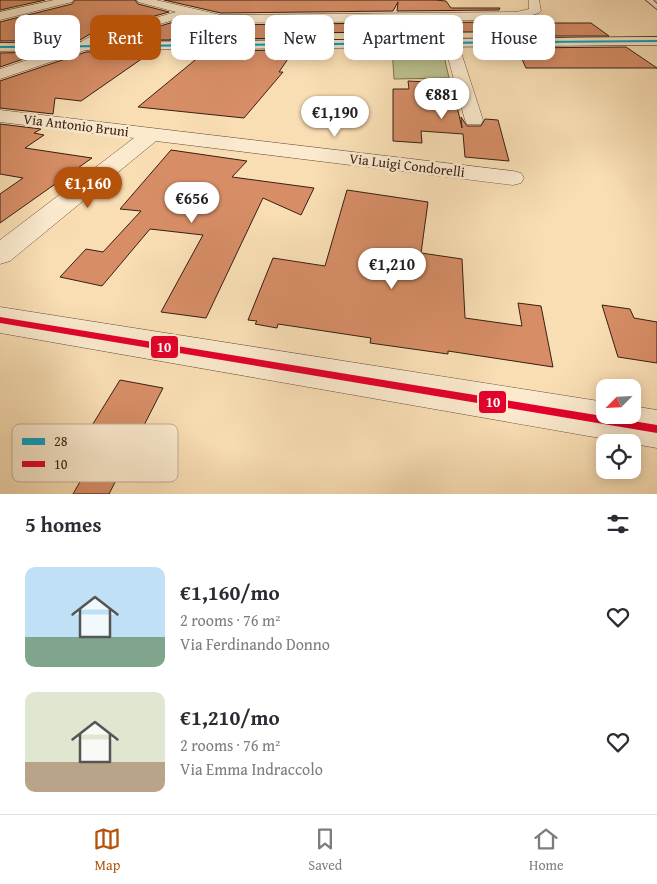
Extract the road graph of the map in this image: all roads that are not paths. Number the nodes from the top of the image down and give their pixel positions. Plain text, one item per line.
1 (68, 0) edge
2 (142, 0) edge
3 (534, 0) edge
4 (649, 0) edge
5 (222, 4) dead end
6 (657, 8) edge
7 (196, 12) junction
8 (365, 15) edge
9 (0, 16) edge
10 (334, 16) edge
11 (463, 17) edge
12 (265, 19) edge
13 (657, 41) edge
14 (463, 42) edge
15 (344, 43) edge
16 (84, 46) junction
17 (0, 47) edge
18 (457, 60) edge
19 (0, 74) edge
20 (0, 116) edge
21 (474, 120) dead end
22 (152, 134) junction
23 (513, 178) dead end
24 (0, 254) edge
25 (0, 320) edge
26 (657, 429) edge

1 - 9 street
2 - 7 street
3 - 11 street
4 - 6 lane
5 - 7 street
7 - 12 street
7 - 16 street
8 - 10 street
13 - 14 street
15 - 16 street
16 - 17 street
16 - 19 street
18 - 21 street
20 - 22 street, Via Antonio Bruni
22 - 23 street, Via Luigi Condorelli
22 - 24 street
25 - 26 street

